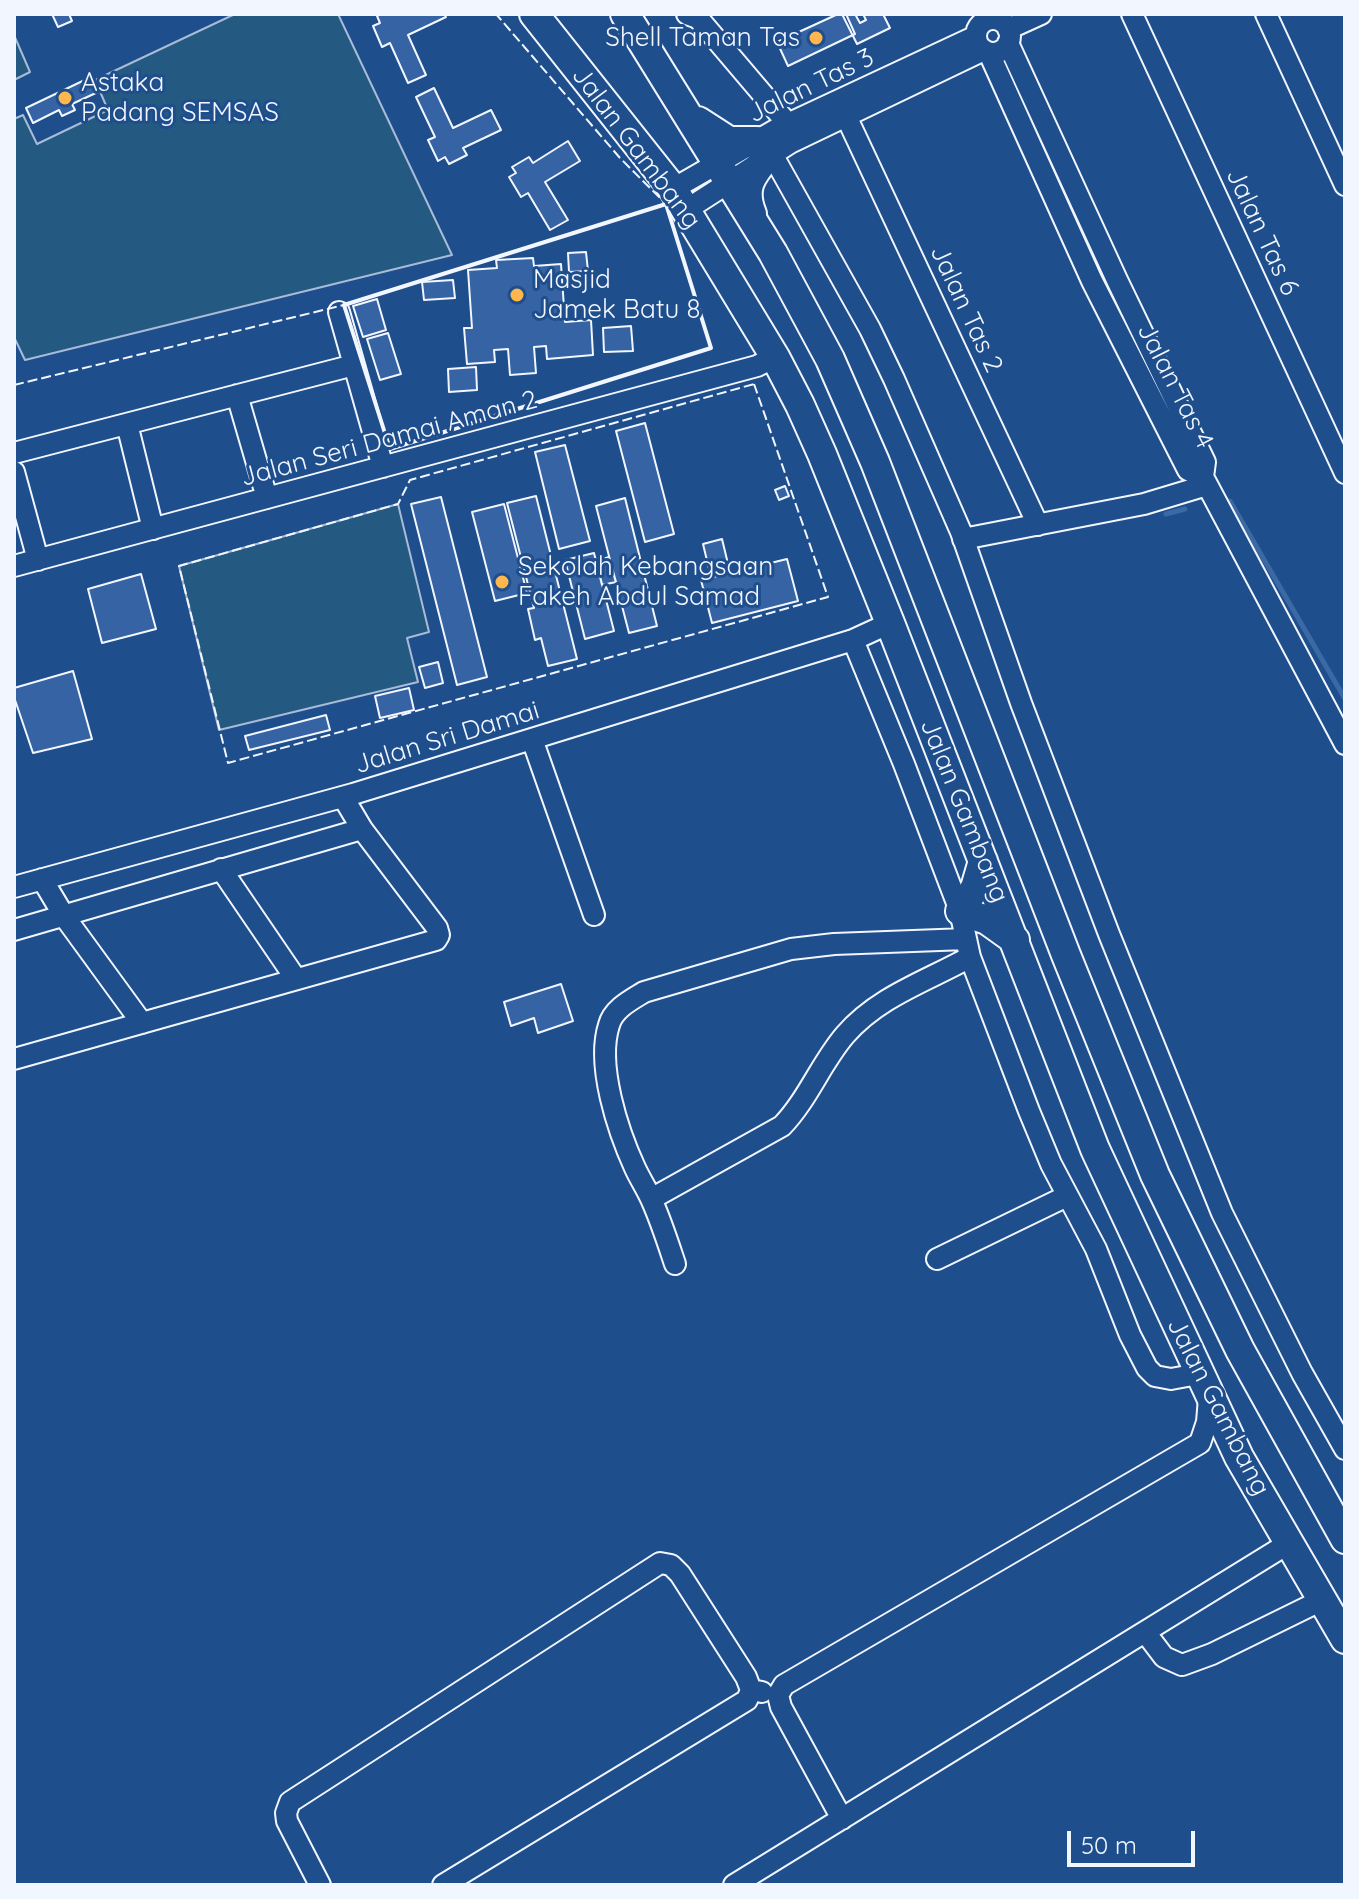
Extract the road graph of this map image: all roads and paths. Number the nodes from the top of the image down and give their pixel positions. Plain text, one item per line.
1 (534, 14) edge
2 (625, 14) edge
3 (1041, 14) edge
4 (1132, 14) edge
5 (1266, 14) edge
6 (697, 15) edge
7 (1002, 26) edge
8 (979, 36) edge
9 (686, 110) junction
10 (846, 116) junction
11 (788, 124) junction
12 (765, 151) junction
13 (724, 172) junction
14 (1345, 185) edge
15 (679, 200) junction
16 (757, 227) junction
17 (339, 312) dead end
18 (775, 357) junction
19 (354, 365) junction
20 (237, 395) junction
21 (127, 424) junction
22 (14, 453) edge
23 (383, 467) junction
24 (14, 472) edge
25 (1345, 473) edge
26 (1205, 481) junction
27 (267, 498) junction
28 (1038, 525) junction
29 (153, 529) junction
30 (963, 539) junction
31 (38, 560) junction
32 (14, 566) edge
33 (890, 623) junction
34 (853, 640) junction
35 (532, 739) junction
36 (1345, 744) edge
37 (343, 797) junction
38 (362, 829) junction
39 (983, 861) junction
40 (221, 869) junction
41 (42, 879) junction
42 (14, 887) edge
43 (960, 911) junction
44 (594, 915) dead end
45 (64, 916) junction
46 (14, 930) edge
47 (1015, 940) junction
48 (968, 948) junction
49 (296, 979) junction
50 (142, 1023) junction
51 (14, 1059) edge
52 (1067, 1196) junction
53 (651, 1199) junction
54 (937, 1259) dead end
55 (675, 1264) dead end
56 (1204, 1386) junction
57 (1200, 1443) junction
58 (1345, 1449) edge
59 (1239, 1457) junction
60 (1345, 1539) edge
61 (1289, 1543) junction
62 (1322, 1600) junction
63 (1145, 1632) junction
64 (1345, 1639) edge
65 (751, 1690) junction
66 (778, 1695) junction
67 (842, 1819) junction
68 (320, 1885) edge
69 (443, 1885) edge
70 (734, 1885) edge

1 - 15 highway, Jalan Gambang
2 - 9 highway, Jalan Gambang
3 - 7 street
4 - 25 street, Jalan Tas 6
5 - 14 street
6 - 11 street
7 - 8 street
7 - 8 street
7 - 26 street, Jalan Tas 4
8 - 10 street, Jalan Tas 3
8 - 11 street, Jalan Tas 3
8 - 26 street, Jalan Tas 4
9 - 12 highway
9 - 13 highway, Jalan Gambang
10 - 12 street, Jalan Tas 3
10 - 28 street, Jalan Tas 2
11 - 12 street, Jalan Tas 3
12 - 13 street, Jalan Tas 3
12 - 16 highway
12 - 30 street
13 - 15 street, Jalan Tas 3
13 - 16 highway, Jalan Gambang
15 - 18 highway, Jalan Gambang
16 - 60 highway, Jalan Gambang
17 - 19 street
18 - 23 street, Jalan Seri Damai Aman 2
18 - 33 highway, Jalan Gambang
19 - 20 street
19 - 23 street
20 - 21 street
20 - 27 street
21 - 22 street
21 - 29 street
23 - 27 street, Jalan Seri Damai Aman 2
24 - 31 street
26 - 28 street
26 - 36 street
27 - 29 street, Jalan Seri Damai Aman 2
28 - 30 street
29 - 31 street, Jalan Seri Damai Aman 2
30 - 58 street
31 - 32 street, Jalan Seri Damai Aman 2
33 - 34 street, Jalan Sri Damai
33 - 39 highway, Jalan Gambang
34 - 35 street, Jalan Sri Damai
34 - 43 street
35 - 37 street, Jalan Sri Damai
35 - 44 street
37 - 38 street
37 - 41 street, Jalan Sri Damai
38 - 40 street
38 - 49 street
39 - 43 highway
39 - 47 highway, Jalan Gambang
40 - 45 street
40 - 49 street
41 - 42 street, Jalan Sri Damai
41 - 45 street
43 - 47 highway
43 - 48 street
45 - 46 street
45 - 50 street
47 - 56 highway, Jalan Gambang
48 - 52 street
48 - 53 street
48 - 53 street
49 - 50 street
50 - 51 street
52 - 54 street
52 - 56 street
53 - 55 street
56 - 57 street
56 - 59 highway, Jalan Gambang
57 - 59 street
57 - 66 street
59 - 61 highway, Jalan Gambang
61 - 62 highway, Jalan Gambang
61 - 63 street
62 - 63 street
62 - 64 highway, Jalan Gambang
63 - 67 street
65 - 66 street
65 - 68 street
65 - 69 street
66 - 67 street
67 - 70 street

